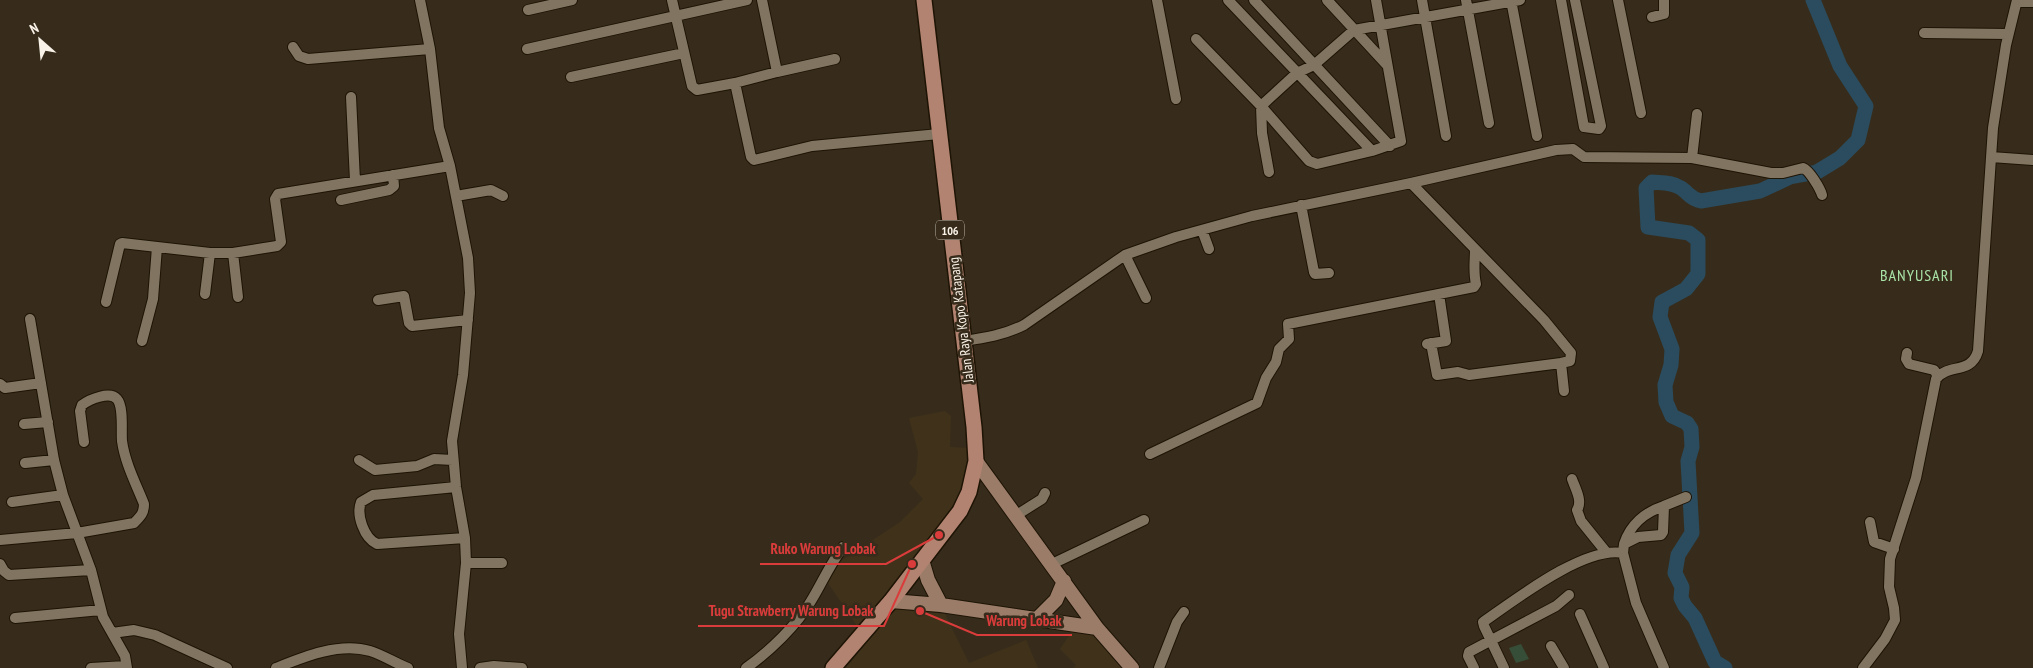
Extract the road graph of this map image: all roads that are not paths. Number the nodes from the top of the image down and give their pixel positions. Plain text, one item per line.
1 (420, 0) edge
2 (572, 0) edge
3 (672, 0) edge
4 (747, 0) edge
5 (762, 0) edge
6 (924, 0) edge
7 (1157, 0) edge
8 (1228, 0) edge
9 (1254, 0) edge
10 (1327, 0) edge
11 (1376, 0) edge
12 (1422, 0) edge
13 (1562, 0) edge
14 (1575, 0) edge
15 (1618, 0) edge
16 (1664, 0) edge
17 (1514, 1) edge
18 (2017, 1) edge
19 (558, 2) edge
20 (2033, 2) edge
21 (1467, 5) edge
22 (528, 10) dead end
23 (676, 16) junction
24 (1425, 16) junction
25 (1652, 17) dead end
26 (1381, 24) junction
27 (1354, 30) junction
28 (1924, 33) dead end
29 (2008, 34) junction
30 (1196, 39) dead end
31 (293, 47) dead end
32 (430, 49) junction
33 (527, 49) dead end
34 (684, 53) junction
35 (835, 59) dead end
36 (1314, 64) junction
37 (1388, 66) junction
38 (777, 72) junction
39 (1297, 73) junction
40 (571, 78) dead end
41 (735, 83) junction
42 (351, 97) dead end
43 (1176, 99) dead end
44 (1261, 106) junction
45 (1641, 113) dead end
46 (1697, 114) dead end
47 (1489, 123) dead end
48 (939, 134) junction
49 (1446, 136) dead end
50 (1537, 136) dead end
51 (1390, 146) junction
52 (1372, 151) junction
53 (1991, 157) junction
54 (1692, 158) junction
55 (2033, 160) edge
56 (450, 166) junction
57 (1269, 172) dead end
58 (393, 174) junction
59 (355, 180) junction
60 (1411, 183) junction
61 (1822, 195) dead end
62 (456, 196) junction
63 (503, 196) dead end
64 (341, 200) dead end
65 (1301, 205) junction
66 (1202, 230) junction
67 (157, 247) junction
68 (1209, 249) dead end
69 (1475, 249) junction
70 (210, 253) junction
71 (233, 253) junction
72 (1125, 255) junction
73 (1329, 273) dead end
74 (205, 294) dead end
75 (1439, 294) junction
76 (238, 297) dead end
77 (1146, 298) dead end
78 (378, 300) dead end
79 (106, 302) dead end
80 (30, 319) dead end
81 (468, 320) junction
82 (142, 341) dead end
83 (963, 341) junction
84 (1907, 353) dead end
85 (1561, 363) junction
86 (1938, 376) junction
87 (41, 383) junction
88 (0, 384) edge
89 (1564, 391) dead end
90 (48, 422) junction
91 (24, 424) dead end
92 (84, 442) dead end
93 (1150, 454) dead end
94 (54, 460) junction
95 (359, 460) dead end
96 (453, 460) junction
97 (976, 461) junction
98 (25, 463) dead end
99 (1572, 479) dead end
100 (990, 481) junction
101 (971, 484) junction
102 (456, 486) junction
103 (1045, 493) dead end
104 (63, 495) junction
105 (1686, 497) dead end
106 (12, 502) dead end
107 (1664, 506) junction
108 (1016, 516) junction
109 (1144, 520) dead end
110 (1870, 522) dead end
111 (77, 533) junction
112 (465, 538) junction
113 (0, 540) edge
114 (842, 547) dead end
115 (1623, 549) junction
116 (1894, 549) junction
117 (1606, 552) junction
118 (922, 560) junction
119 (466, 563) junction
120 (502, 563) dead end
121 (0, 564) edge
122 (1050, 564) junction
123 (90, 570) junction
124 (1064, 581) junction
125 (1568, 595) dead end
126 (891, 601) junction
127 (941, 605) junction
128 (101, 610) junction
129 (1184, 612) dead end
130 (1580, 614) dead end
131 (15, 618) dead end
132 (1037, 619) junction
133 (1097, 628) junction
134 (112, 633) junction
135 (1491, 639) junction
136 (1552, 646) dead end
137 (389, 664) edge
138 (126, 667) edge
139 (91, 668) edge
140 (227, 668) edge
141 (276, 668) edge
142 (408, 668) edge
143 (462, 668) edge
144 (480, 668) edge
145 (522, 668) edge
146 (746, 668) edge
147 (833, 668) edge
148 (1132, 668) edge
149 (1159, 668) edge
150 (1474, 668) edge
151 (1504, 668) edge
152 (1564, 668) edge
153 (1604, 668) edge
154 (1664, 668) edge
155 (1863, 668) edge

1 - 32 street
2 - 19 street
3 - 23 street
4 - 23 street
5 - 38 street
6 - 48 main road, Jalan Raya Kopo Katapang / 106
7 - 43 street
8 - 39 street
9 - 36 street
10 - 27 street
11 - 26 street
12 - 24 street
13 - 14 street
15 - 45 street
16 - 25 street
17 - 21 street
17 - 50 street
18 - 20 street
18 - 29 street
19 - 22 street
21 - 24 street
21 - 47 street
23 - 33 street
23 - 34 street
24 - 26 street
24 - 49 street
26 - 27 street
26 - 37 street
27 - 36 street
27 - 37 street
28 - 29 street
29 - 53 street
30 - 44 street
31 - 32 street
32 - 56 street
34 - 40 street
34 - 41 street
35 - 38 street
36 - 39 street
36 - 51 street
37 - 51 street
38 - 41 street
39 - 44 street
39 - 52 street
41 - 48 street
42 - 59 street
44 - 52 street
44 - 57 street
46 - 54 street
48 - 83 main road, Jalan Raya Kopo Katapang / 106
51 - 52 street
53 - 55 street
53 - 86 street
54 - 60 street
54 - 61 street
56 - 58 street
56 - 62 street
58 - 59 street
58 - 64 street
59 - 71 street
60 - 65 street
60 - 69 street
62 - 63 street
62 - 81 street
65 - 66 street
65 - 73 street
66 - 68 street
66 - 72 street
67 - 70 street
67 - 79 street
67 - 82 street
69 - 75 street
69 - 85 street
70 - 71 street
70 - 74 street
71 - 76 street
72 - 77 street
72 - 83 street
75 - 85 street
75 - 93 street
78 - 81 street
80 - 87 street
81 - 96 street
83 - 97 main road, Jalan Raya Kopo Katapang / 106
84 - 86 street
85 - 89 street
86 - 116 street
87 - 88 street
87 - 90 street
90 - 91 street
90 - 94 street
92 - 111 street
94 - 98 street
94 - 104 street
95 - 96 street
96 - 102 street
97 - 100 main road
97 - 101 main road, 106
99 - 117 street
100 - 101 main road
100 - 108 main road
101 - 118 main road, 106
102 - 112 street
102 - 112 street
103 - 108 street
104 - 106 street
104 - 111 street
105 - 107 street
107 - 115 street
107 - 115 street
108 - 122 main road
109 - 122 street
110 - 116 street
111 - 113 street
111 - 123 street
112 - 119 street
114 - 146 street
115 - 117 street
115 - 154 street
116 - 155 street
117 - 135 street
118 - 126 main road, 106
118 - 127 main road
119 - 120 street
119 - 143 street
121 - 123 street
122 - 124 main road
123 - 128 street
124 - 132 main road
124 - 133 main road
125 - 135 street
126 - 127 main road
126 - 147 main road, 106
127 - 132 main road
128 - 131 street
128 - 134 street
129 - 149 street
130 - 153 street
132 - 133 main road
133 - 148 main road
134 - 138 street
134 - 140 street
135 - 150 street
135 - 151 street
136 - 152 street
137 - 141 street
137 - 142 street
138 - 139 street
144 - 145 street

